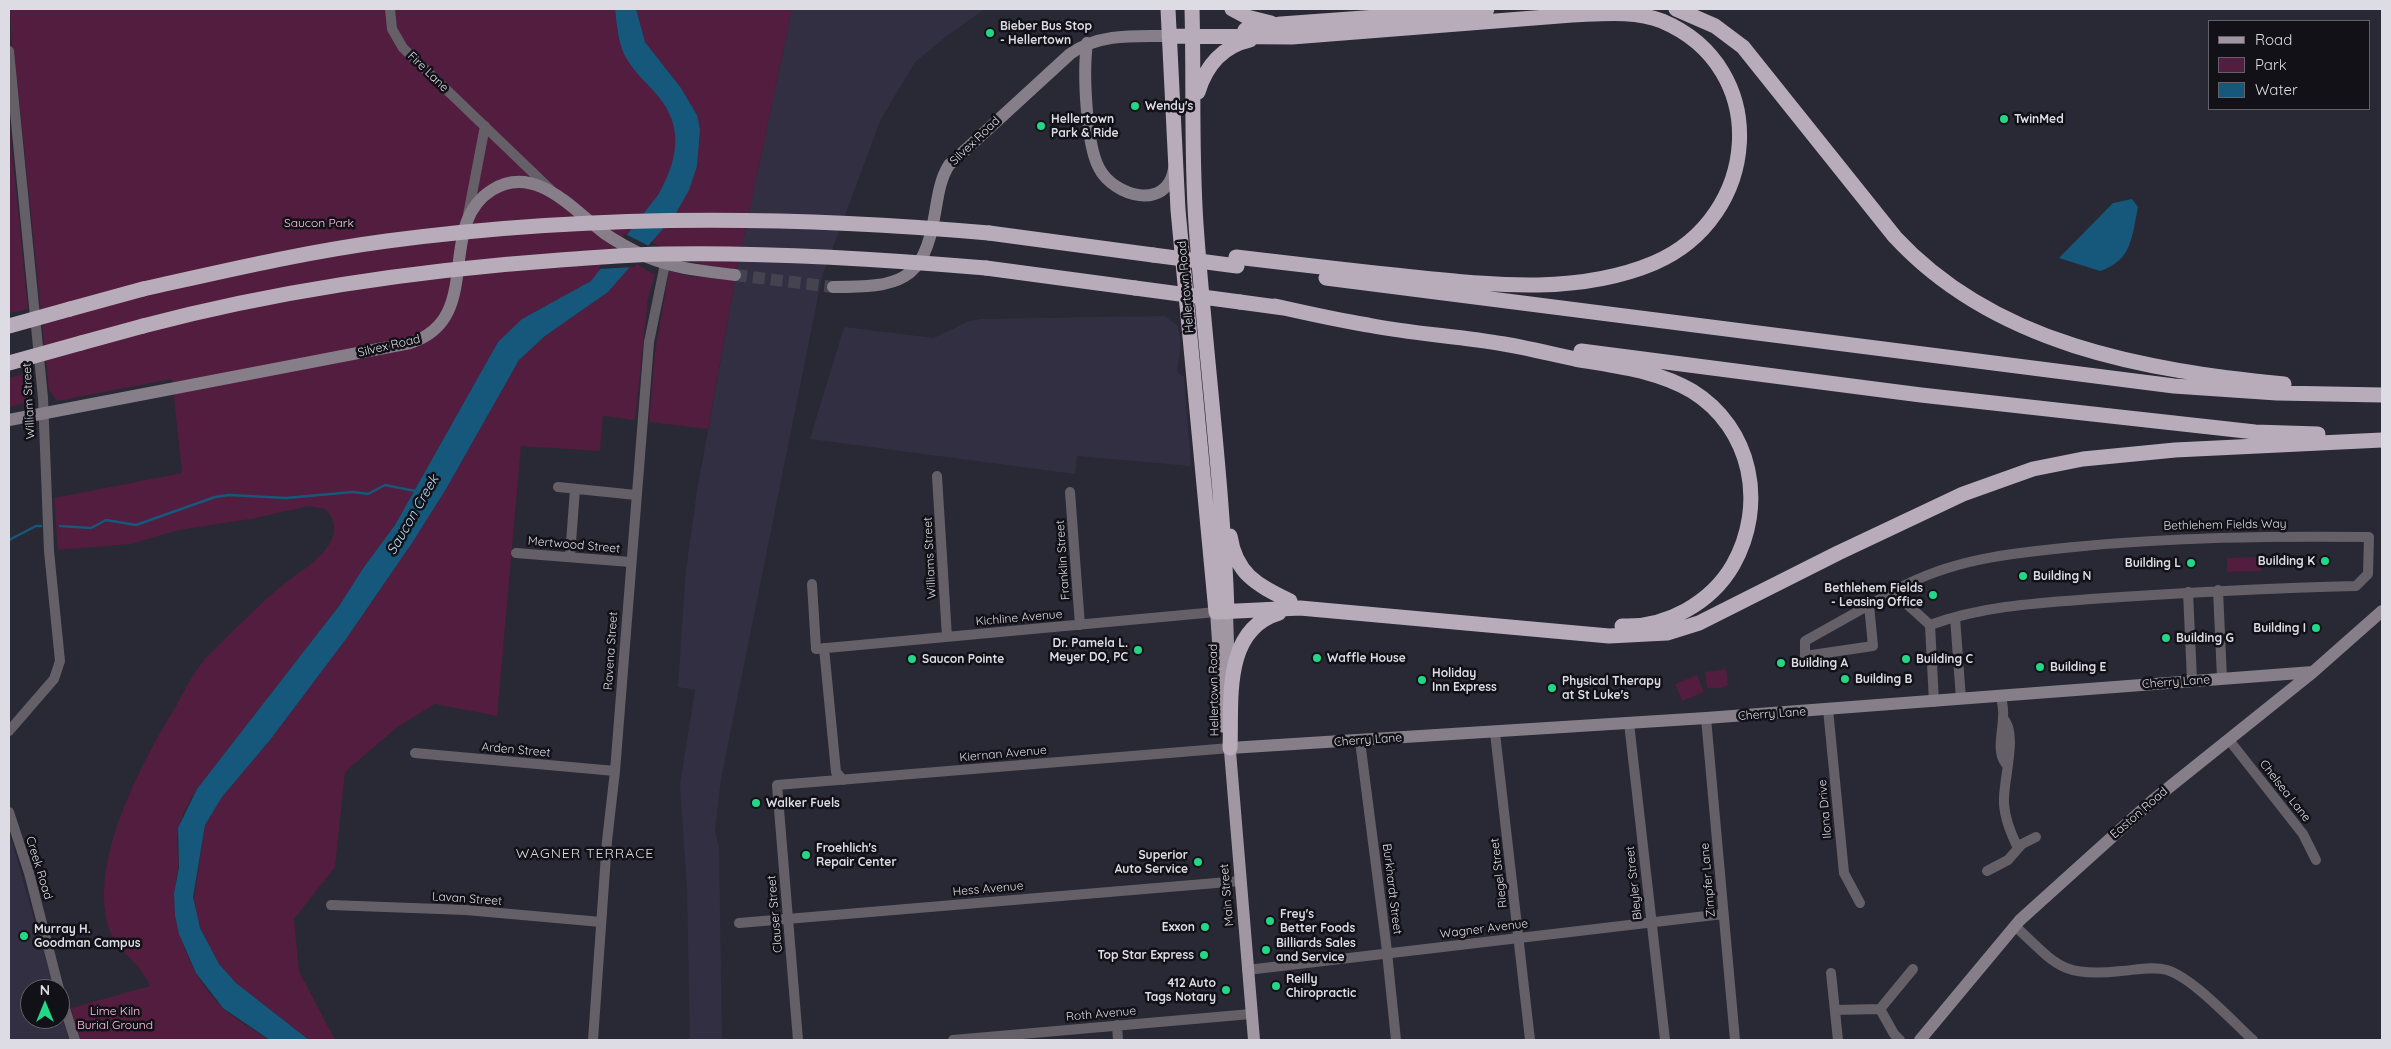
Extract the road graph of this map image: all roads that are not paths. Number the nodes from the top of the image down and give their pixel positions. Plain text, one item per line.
1 (390, 9) edge
2 (1168, 9) edge
3 (1192, 9) edge
4 (1232, 9) edge
5 (1487, 9) edge
6 (1676, 9) edge
7 (1293, 23) junction
8 (1193, 35) junction
9 (1170, 36) junction
10 (1263, 37) junction
11 (1087, 44) junction
12 (9, 51) edge
13 (1194, 113) junction
14 (485, 126) junction
15 (1174, 152) junction
16 (554, 193) junction
17 (467, 220) junction
18 (1236, 262) junction
19 (665, 264) junction
20 (735, 275) tunnel mouth
21 (833, 287) tunnel mouth
22 (1275, 306) junction
23 (9, 326) edge
24 (9, 364) edge
25 (2382, 394) edge
26 (43, 414) junction
27 (9, 420) edge
28 (2382, 436) edge
29 (2382, 440) edge
30 (937, 476) dead end
31 (558, 487) dead end
32 (575, 489) junction
33 (1070, 492) dead end
34 (636, 496) junction
35 (1221, 506) junction
36 (516, 553) dead end
37 (570, 556) junction
38 (630, 562) junction
39 (812, 584) dead end
40 (1896, 590) junction
41 (2218, 590) junction
42 (2188, 592) junction
43 (1295, 604) junction
44 (1869, 605) junction
45 (1221, 608) junction
46 (2382, 611) edge
47 (1956, 617) junction
48 (1080, 625) junction
49 (1930, 625) junction
50 (947, 638) junction
51 (824, 648) junction
52 (2313, 672) junction
53 (2222, 678) junction
54 (2192, 680) junction
55 (2001, 696) junction
56 (1962, 699) junction
57 (1934, 702) junction
58 (1828, 709) junction
59 (1706, 718) junction
60 (1630, 723) junction
61 (9, 731) edge
62 (1495, 733) junction
63 (2229, 740) junction
64 (1360, 741) junction
65 (1230, 748) junction
66 (415, 753) dead end
67 (615, 771) junction
68 (843, 780) junction
69 (777, 785) joint
70 (9, 812) edge
71 (2036, 837) dead end
72 (2018, 848) junction
73 (2316, 860) dead end
74 (1987, 871) dead end
75 (1240, 881) junction
76 (1860, 903) dead end
77 (332, 905) dead end
78 (1723, 914) junction
79 (788, 919) junction
80 (1651, 921) junction
81 (601, 922) junction
82 (739, 923) dead end
83 (2015, 926) junction
84 (1519, 937) junction
85 (1387, 954) junction
86 (1913, 968) dead end
87 (1247, 970) junction
88 (1830, 973) dead end
89 (56, 979) edge
90 (1880, 1009) junction
91 (1834, 1010) junction
92 (1251, 1014) junction
93 (70, 1024) edge
94 (1117, 1025) junction
95 (75, 1040) edge
96 (593, 1040) edge
97 (798, 1040) edge
98 (953, 1040) edge
99 (1118, 1040) edge
100 (1254, 1040) edge
101 (1396, 1040) edge
102 (1530, 1040) edge
103 (1665, 1040) edge
104 (1736, 1040) edge
105 (1838, 1040) edge
106 (1900, 1040) edge
107 (1920, 1040) edge
108 (2253, 1040) edge

1 - 14 street, Fire Lane
2 - 9 highway, Hellertown Road
3 - 8 highway, Hellertown Road
4 - 7 highway
5 - 7 highway
6 - 25 highway
7 - 8 highway
8 - 9 highway
8 - 10 highway
8 - 13 highway, Hellertown Road
9 - 11 street, Silvex Road
9 - 15 highway, Hellertown Road
10 - 13 highway
10 - 18 highway
11 - 15 street
11 - 21 street, Silvex Road
12 - 26 street, William Street
13 - 35 highway, Hellertown Road
14 - 16 street, Fire Lane
14 - 17 street
15 - 45 highway, Hellertown Road
16 - 17 street, Silvex Road
16 - 19 street, Silvex Road
17 - 26 street, Silvex Road
18 - 23 highway, bridge
18 - 25 highway
19 - 20 street
19 - 34 street, Ravena Street
22 - 24 highway, bridge
22 - 28 highway
22 - 43 highway
26 - 27 street, Silvex Road
26 - 61 street, William Street
29 - 43 highway
30 - 50 street, Williams Street
31 - 32 street
32 - 34 street
32 - 37 street
33 - 48 street, Franklin Street
34 - 38 street, Ravena Street
35 - 43 highway
35 - 45 highway, Hellertown Road
36 - 37 street, Mertwood Street
37 - 38 street, Mertwood Street
38 - 67 street, Ravena Street
39 - 51 street
40 - 41 street, Bethlehem Fields Way
40 - 44 street, Bethlehem Fields Way
40 - 49 street
41 - 42 street, Bethlehem Fields Way
41 - 53 street
42 - 47 street, Bethlehem Fields Way
42 - 54 street
43 - 45 highway
43 - 65 highway
44 - 44 street, Bethlehem Fields Way
45 - 48 street, Kichline Avenue
45 - 65 main road, Hellertown Road
46 - 52 street, Easton Road
47 - 49 street, Bethlehem Fields Way
47 - 56 street
48 - 50 street, Kichline Avenue
49 - 57 street
50 - 51 street, Kichline Avenue
51 - 68 street
52 - 53 street, Cherry Lane
52 - 63 street, Easton Road
53 - 54 street, Cherry Lane
54 - 55 street, Cherry Lane
55 - 56 street, Cherry Lane
55 - 72 street
56 - 57 street, Cherry Lane
57 - 58 street, Cherry Lane
58 - 59 street, Cherry Lane
58 - 76 street, Ilona Drive
59 - 60 street, Cherry Lane
59 - 78 street, Zimpfer Lane
60 - 62 street, Cherry Lane
60 - 80 street, Bleyler Street
62 - 64 street, Cherry Lane
62 - 84 street, Riegel Street
63 - 73 street, Chelsea Lane
63 - 83 street, Easton Road
64 - 65 street, Cherry Lane
64 - 85 street, Burkhardt Street
65 - 68 street, Kiernan Avenue
65 - 75 main road, Main Street
66 - 67 street, Arden Street
67 - 81 street, Ravena Street
68 - 69 street, Kiernan Avenue
69 - 79 street, Clauser Street
70 - 89 street, Creek Road
71 - 72 street
72 - 74 street
75 - 79 street, Hess Avenue
75 - 87 main road, Main Street
77 - 81 street, Lavan Street
78 - 80 street, Wagner Avenue
78 - 104 street, Zimpfer Lane
79 - 82 street, Hess Avenue
79 - 97 street, Clauser Street
80 - 84 street, Wagner Avenue
80 - 103 street, Bleyler Street
81 - 96 street, Ravena Street
83 - 107 street, Easton Road
83 - 108 street
84 - 85 street, Wagner Avenue
84 - 102 street, Riegel Street
85 - 87 street, Wagner Avenue
85 - 101 street, Burkhardt Street
86 - 90 street
87 - 92 main road, Main Street
88 - 91 street
90 - 91 street
90 - 106 street
91 - 105 street
92 - 94 street, Roth Avenue
92 - 100 main road, Main Street
93 - 95 street
94 - 98 street, Roth Avenue
94 - 99 street

